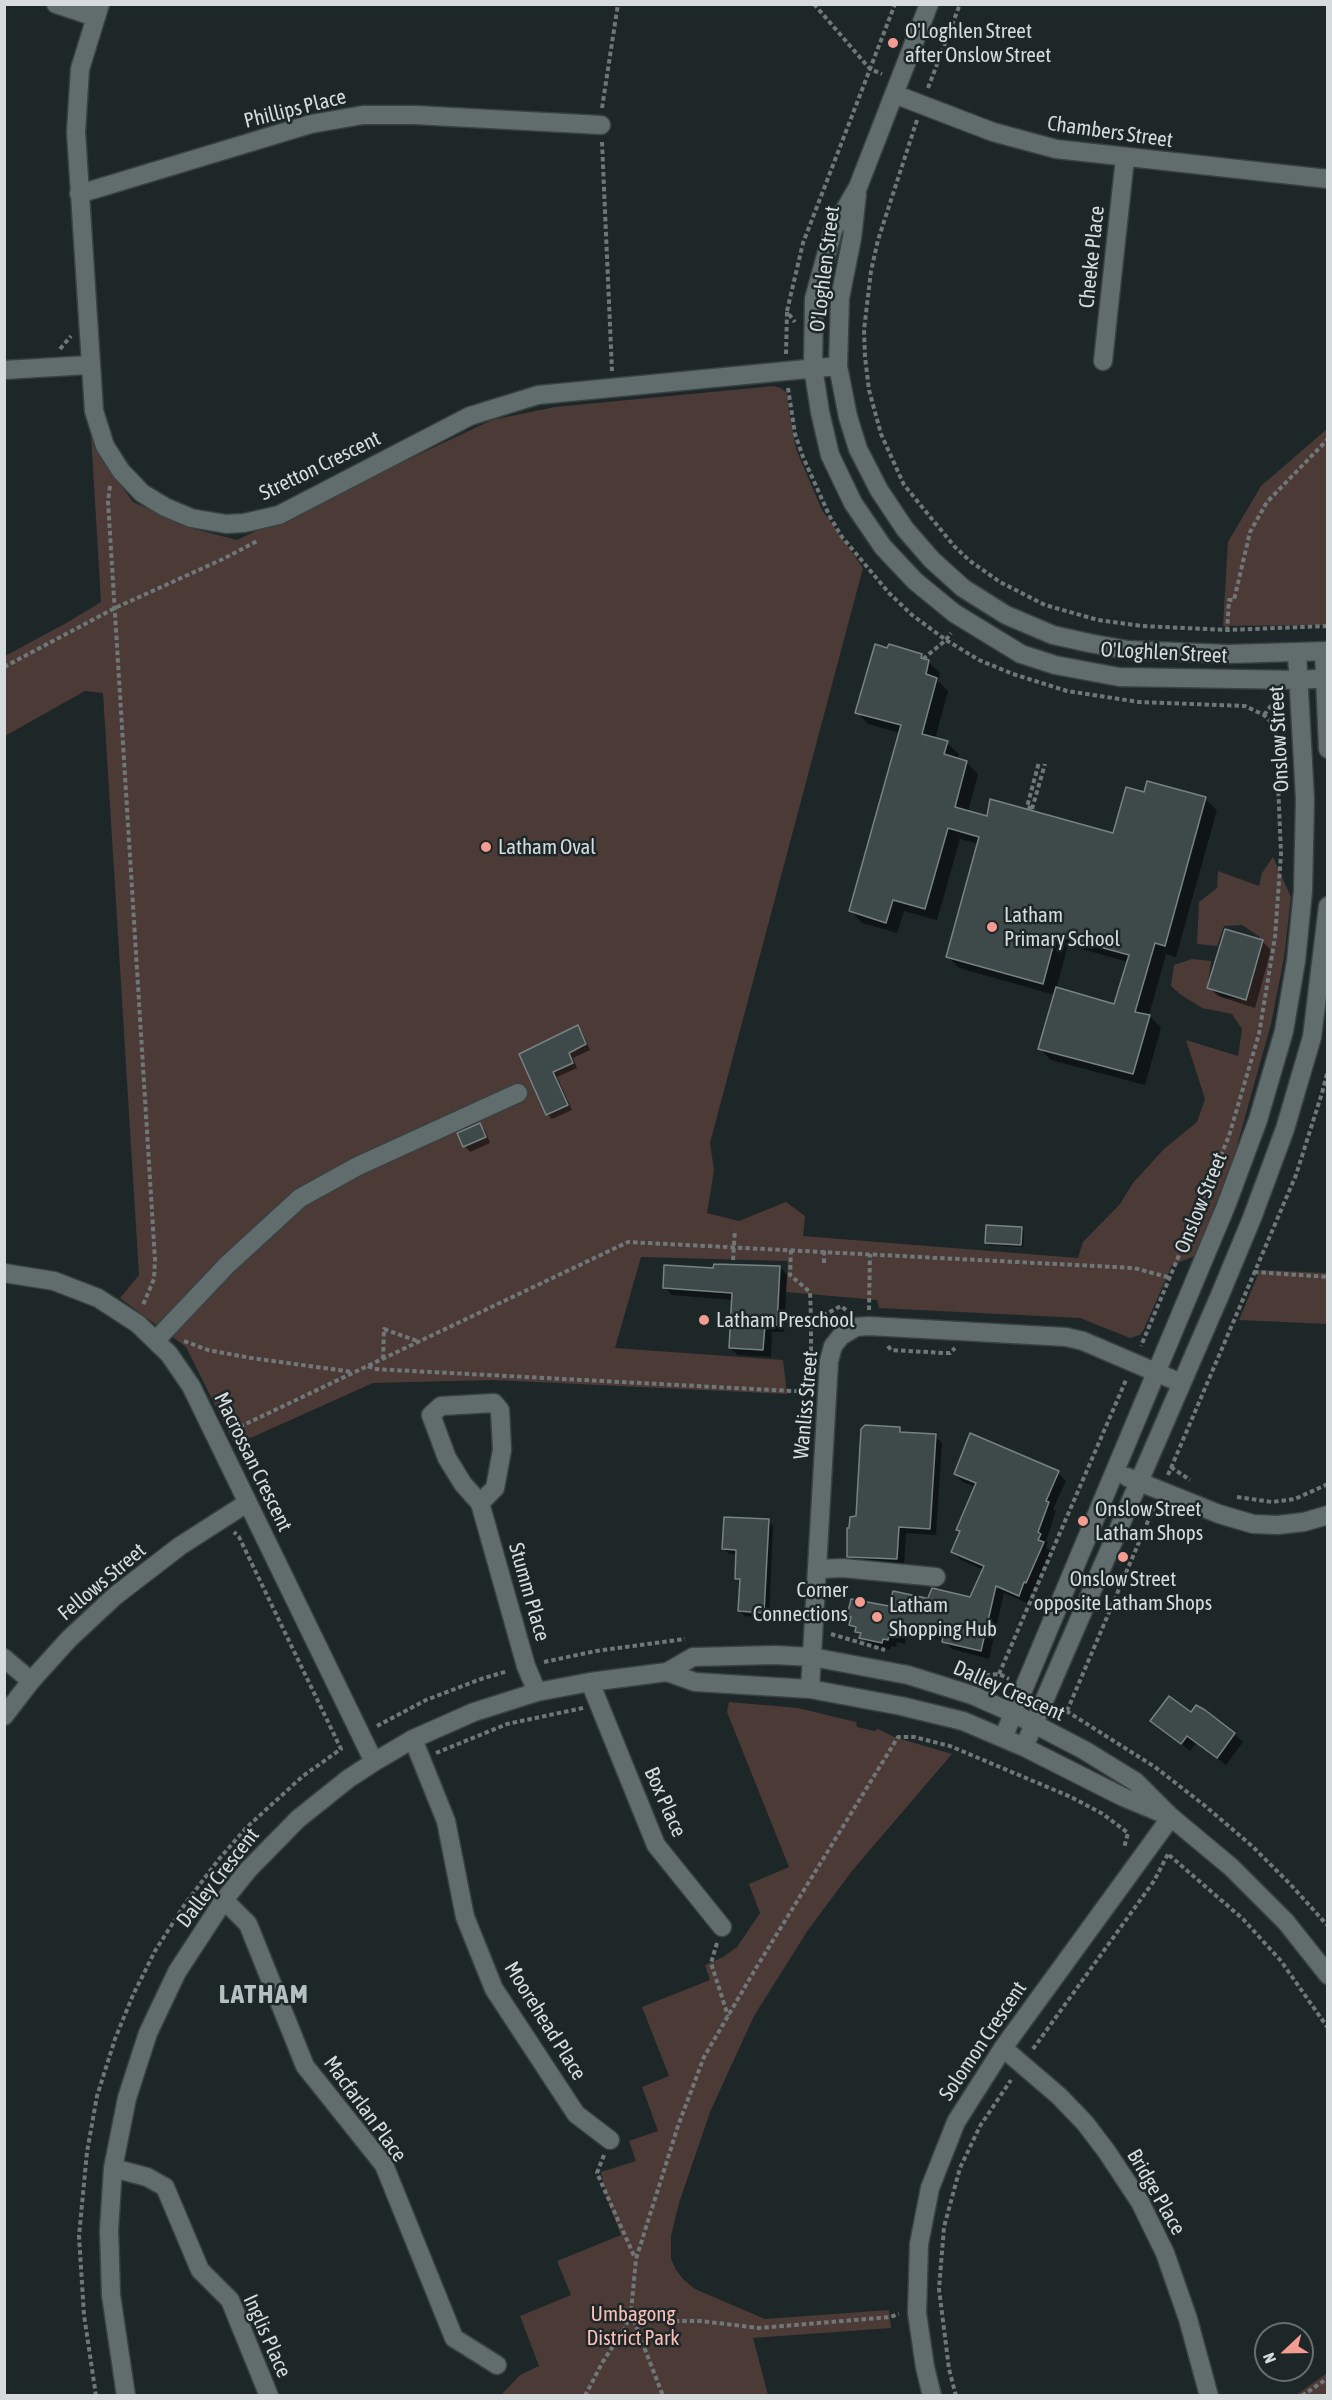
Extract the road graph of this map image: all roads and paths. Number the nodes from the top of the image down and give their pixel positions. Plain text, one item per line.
1 (56, 4) edge
2 (618, 4) edge
3 (814, 4) edge
4 (895, 4) edge
5 (929, 4) edge
6 (960, 4) edge
7 (98, 11) edge
8 (870, 69) junction
9 (894, 94) junction
10 (922, 105) junction
11 (601, 125) junction
12 (1125, 158) junction
13 (1328, 179) edge
14 (858, 187) junction
15 (79, 194) junction
16 (787, 312) dead end
17 (1103, 361) dead end
18 (89, 365) junction
19 (838, 366) junction
20 (813, 367) junction
21 (4, 370) edge
22 (613, 386) junction
23 (782, 386) dead end
24 (788, 388) dead end
25 (1328, 439) edge
26 (125, 475) junction
27 (262, 538) dead end
28 (115, 608) junction
29 (1328, 626) edge
30 (1227, 630) junction
31 (1326, 651) edge
32 (1297, 653) junction
33 (972, 656) dead end
34 (923, 658) dead end
35 (4, 667) edge
36 (1326, 678) edge
37 (1298, 680) junction
38 (1139, 702) dead end
39 (1273, 703) dead end
40 (1264, 715) junction
41 (1328, 749) edge
42 (1039, 762) dead end
43 (1045, 764) dead end
44 (1328, 906) edge
45 (1284, 1031) junction
46 (1312, 1037) junction
47 (1328, 1070) edge
48 (518, 1093) dead end
49 (735, 1230) dead end
50 (734, 1247) junction
51 (791, 1250) junction
52 (824, 1251) junction
53 (870, 1254) junction
54 (732, 1260) dead end
55 (824, 1266) dead end
56 (1254, 1272) junction
57 (4, 1273) edge
58 (1328, 1277) edge
59 (1170, 1278) junction
60 (1192, 1285) junction
61 (812, 1318) dead end
62 (132, 1320) junction
63 (869, 1326) junction
64 (156, 1340) junction
65 (180, 1340) dead end
66 (420, 1342) junction
67 (383, 1359) junction
68 (1134, 1363) junction
69 (368, 1366) junction
70 (354, 1372) junction
71 (1156, 1372) junction
72 (1181, 1383) junction
73 (826, 1395) junction
74 (216, 1438) junction
75 (1171, 1467) junction
76 (1114, 1471) junction
77 (1139, 1481) junction
78 (1195, 1482) dead end
79 (1328, 1484) edge
80 (1161, 1491) junction
81 (1230, 1495) dead end
82 (248, 1503) junction
83 (480, 1503) junction
84 (1328, 1515) edge
85 (818, 1569) junction
86 (936, 1577) dead end
87 (1067, 1585) junction
88 (1090, 1595) junction
89 (828, 1633) dead end
90 (893, 1652) dead end
91 (812, 1657) junction
92 (4, 1658) edge
93 (526, 1666) junction
94 (667, 1672) junction
95 (968, 1674) dead end
96 (31, 1681) junction
97 (590, 1682) junction
98 (810, 1689) junction
99 (537, 1692) junction
100 (600, 1706) junction
101 (1013, 1713) junction
102 (4, 1716) edge
103 (1034, 1724) junction
104 (376, 1727) dead end
105 (1003, 1738) junction
106 (413, 1739) junction
107 (1024, 1747) junction
108 (421, 1759) junction
109 (374, 1762) junction
110 (1171, 1818) junction
111 (1122, 1855) dead end
112 (1169, 1855) dead end
113 (224, 1900) junction
114 (1328, 1926) edge
115 (722, 1927) joint
116 (1328, 1975) edge
117 (728, 2016) junction
118 (1328, 2028) edge
119 (1003, 2048) junction
120 (1023, 2064) junction
121 (610, 2140) joint
122 (113, 2168) junction
123 (636, 2259) junction
124 (631, 2312) junction
125 (917, 2313) junction
126 (497, 2365) dead end
127 (1328, 2378) edge
128 (126, 2396) edge
129 (269, 2396) edge
130 (585, 2396) edge
131 (663, 2396) edge
132 (933, 2396) edge
133 (956, 2396) edge
134 (1209, 2396) edge
135 (1302, 2396) edge

1 - 7 street
2 - 11 path
3 - 8 path
4 - 8 path
5 - 9 street, O'Loghlen Street
6 - 10 path
7 - 15 street, Stretton Crescent
8 - 16 path
9 - 10 street, Chambers Street
9 - 14 street, O'Loghlen Street
10 - 12 street, Chambers Street
10 - 30 path
11 - 15 street, Phillips Place
11 - 22 path
12 - 13 street, Chambers Street
12 - 17 street, Cheeke Place
14 - 19 street, O'Loghlen Street
14 - 20 street, O'Loghlen Street
15 - 18 street, Stretton Crescent
18 - 21 street
18 - 26 street, Stretton Crescent
19 - 20 street, Stretton Crescent
19 - 32 street, O'Loghlen Street
20 - 22 street, Stretton Crescent
20 - 37 street, O'Loghlen Street
22 - 26 street, Stretton Crescent
23 - 24 path
25 - 30 path
26 - 28 path
27 - 28 path
28 - 35 path
28 - 62 path
29 - 30 path
31 - 32 street, O'Loghlen Street
31 - 36 street
32 - 37 street, Onslow Street
33 - 34 path
36 - 37 street, O'Loghlen Street
36 - 41 street
37 - 45 street, Onslow Street
38 - 40 path
39 - 40 path
40 - 59 path
42 - 43 path
44 - 46 street
45 - 46 street
45 - 60 street, Onslow Street
46 - 72 street
47 - 56 path
48 - 64 street
49 - 50 path
50 - 51 path
50 - 54 path
50 - 66 path
51 - 52 path
51 - 61 path
52 - 53 path
52 - 55 path
53 - 59 path
53 - 63 path
56 - 58 path
56 - 75 path
57 - 62 street, Macrossan Crescent
59 - 60 path
59 - 68 path
60 - 71 street, Onslow Street
62 - 64 street, Macrossan Crescent
63 - 68 street, Wanliss Street
63 - 73 street, Wanliss Street
64 - 74 street, Macrossan Crescent
65 - 70 path
66 - 67 path
66 - 67 path
67 - 69 path
68 - 71 street, Wanliss Street
68 - 95 path
69 - 70 path
69 - 73 path
70 - 74 path
71 - 72 street, Wanliss Street
71 - 76 street, Onslow Street
72 - 77 street
73 - 85 street, Wanliss Street
74 - 82 street, Macrossan Crescent
75 - 78 path
75 - 80 path
76 - 77 street
76 - 87 street, Onslow Street
77 - 80 street
77 - 88 street
79 - 81 path
80 - 84 street
80 - 114 path
82 - 96 street, Fellows Street
82 - 109 street, Macrossan Crescent
83 - 83 street, Stumm Place
83 - 93 street, Stumm Place
85 - 86 street
85 - 91 street, Wanliss Street
87 - 88 street
87 - 101 street, Onslow Street
88 - 103 street
89 - 90 path
91 - 94 street, Dalley Crescent
91 - 98 street, Wanliss Street
91 - 101 street, Dalley Crescent
92 - 96 street
93 - 99 street, Stumm Place
93 - 104 path
94 - 97 street, Dalley Crescent
94 - 98 street, Dalley Crescent
96 - 102 street, Fellows Street
97 - 99 street, Dalley Crescent
97 - 100 street, Box Place
98 - 105 street, Dalley Crescent
99 - 106 street, Dalley Crescent
100 - 108 path
100 - 115 street, Box Place
101 - 103 street, Dalley Crescent
101 - 105 street, Onslow Street
103 - 107 street
103 - 110 street, Dalley Crescent
105 - 107 street, Dalley Crescent
106 - 108 street, Moorehead Place
106 - 109 street, Dalley Crescent
107 - 110 street, Dalley Crescent
108 - 121 street, Moorehead Place
109 - 113 street, Dalley Crescent
110 - 116 street, Dalley Crescent
110 - 119 street, Solomon Crescent
111 - 117 path
112 - 118 path
113 - 122 street, Dalley Crescent
113 - 126 street, Macfarlan Place
115 - 117 path
117 - 123 path
119 - 120 street, Bridge Place
119 - 125 street, Solomon Crescent
120 - 133 path
120 - 134 street, Bridge Place
121 - 123 path
122 - 128 street, Dalley Crescent
122 - 129 street, Inglis Place
123 - 124 path
124 - 125 path
124 - 130 path
124 - 131 path
125 - 132 street, Solomon Crescent
127 - 135 path

